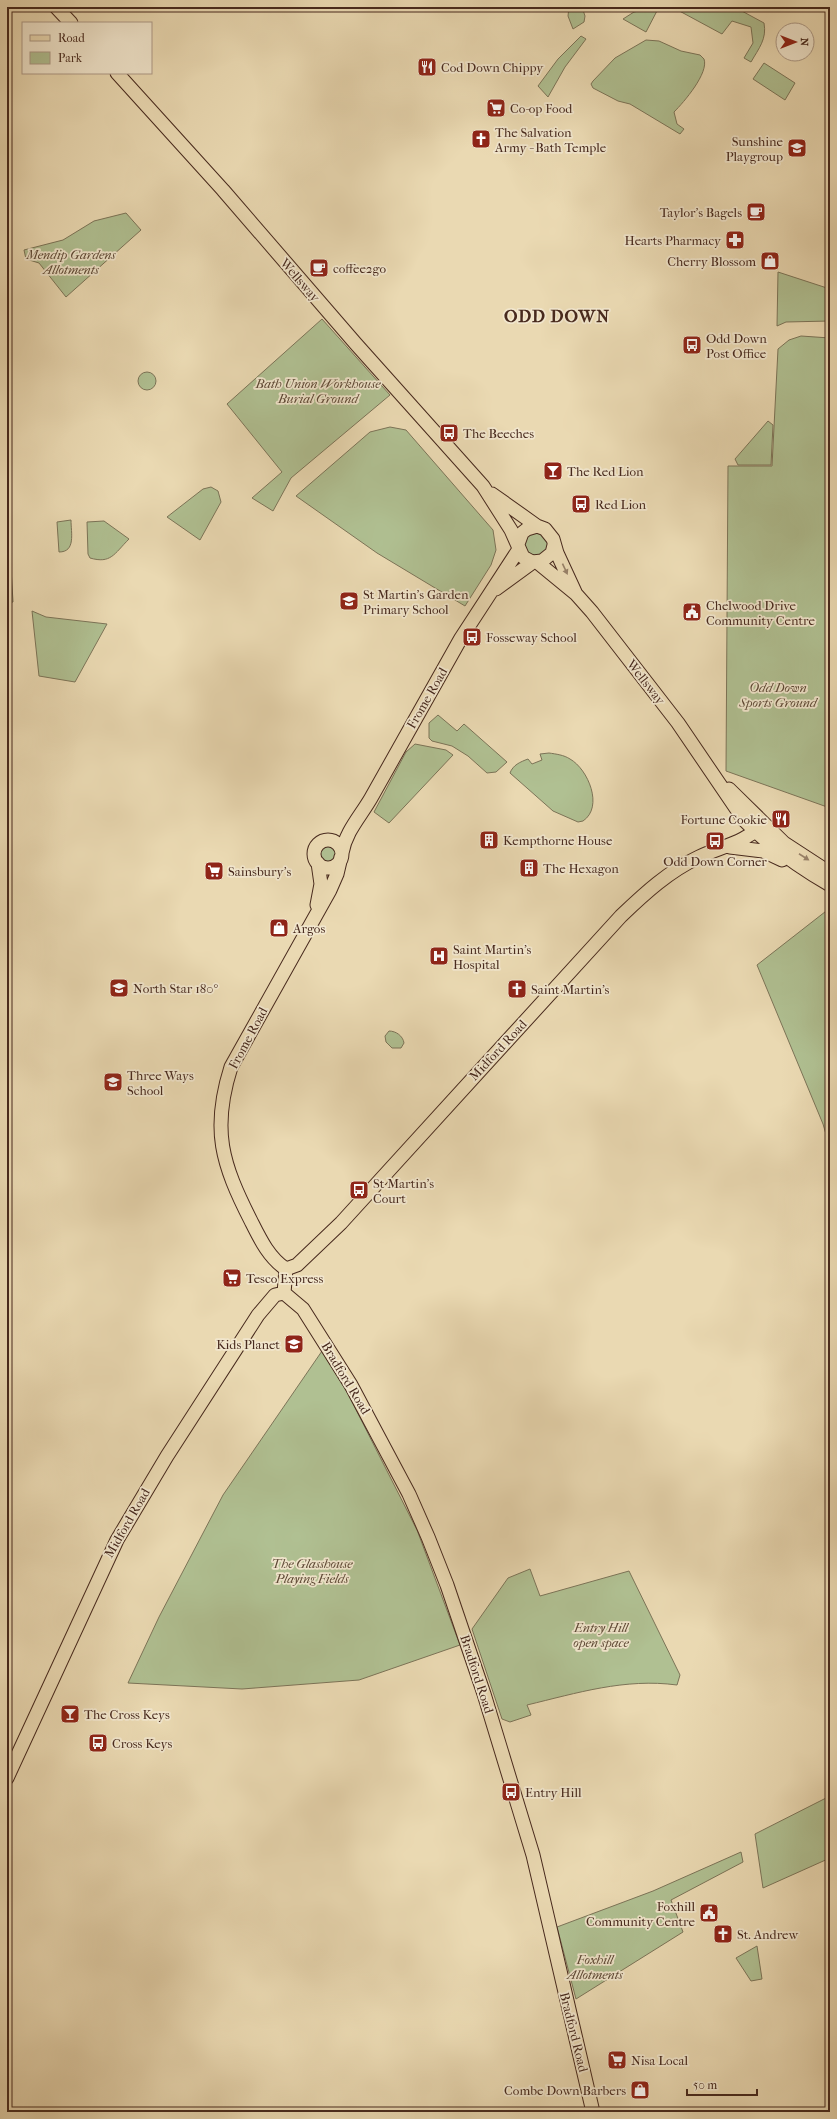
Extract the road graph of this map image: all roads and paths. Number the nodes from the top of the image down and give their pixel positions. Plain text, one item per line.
1 (56, 7) edge
2 (70, 22) edge
3 (117, 74) edge
4 (483, 486) junction
5 (536, 526) junction
6 (554, 545) junction
7 (519, 547) junction
8 (535, 562) junction
9 (490, 594) junction
10 (576, 594) junction
11 (367, 805) junction
12 (759, 828) junction
13 (327, 840) junction
14 (722, 847) junction
15 (342, 855) junction
16 (318, 863) junction
17 (805, 871) junction
18 (830, 873) edge
19 (830, 885) edge
20 (312, 919) junction
21 (286, 1269) junction
22 (284, 1293) junction
23 (7, 1778) edge
24 (593, 2112) edge

1 - 2 main road
3 - 4 main road, Wellsway
4 - 5 main road, Wellsway
4 - 7 main road, Wellsway
5 - 6 main road, Wellsway
5 - 7 main road
6 - 8 main road
6 -> 10 main road, Wellsway
7 - 8 main road, Wellsway
7 - 9 main road, Frome Road
8 - 9 main road, Frome Road
8 - 10 main road, Wellsway
9 - 11 main road, Frome Road
10 - 12 main road, Wellsway
11 - 13 main road, Frome Road
11 - 15 main road, Frome Road
12 - 14 main road, Midford Road
12 - 17 main road, Wellsway
12 -> 18 main road, Wellsway
13 - 15 main road
13 - 16 main road, Frome Road
14 - 17 main road
14 - 21 main road, Midford Road
15 - 16 main road
15 - 20 main road, Frome Road
16 - 20 main road, Frome Road
17 - 19 main road, Wellsway
20 - 21 main road, Frome Road
21 - 22 main road
22 - 23 main road, Midford Road
22 - 24 main road, Bradford Road

